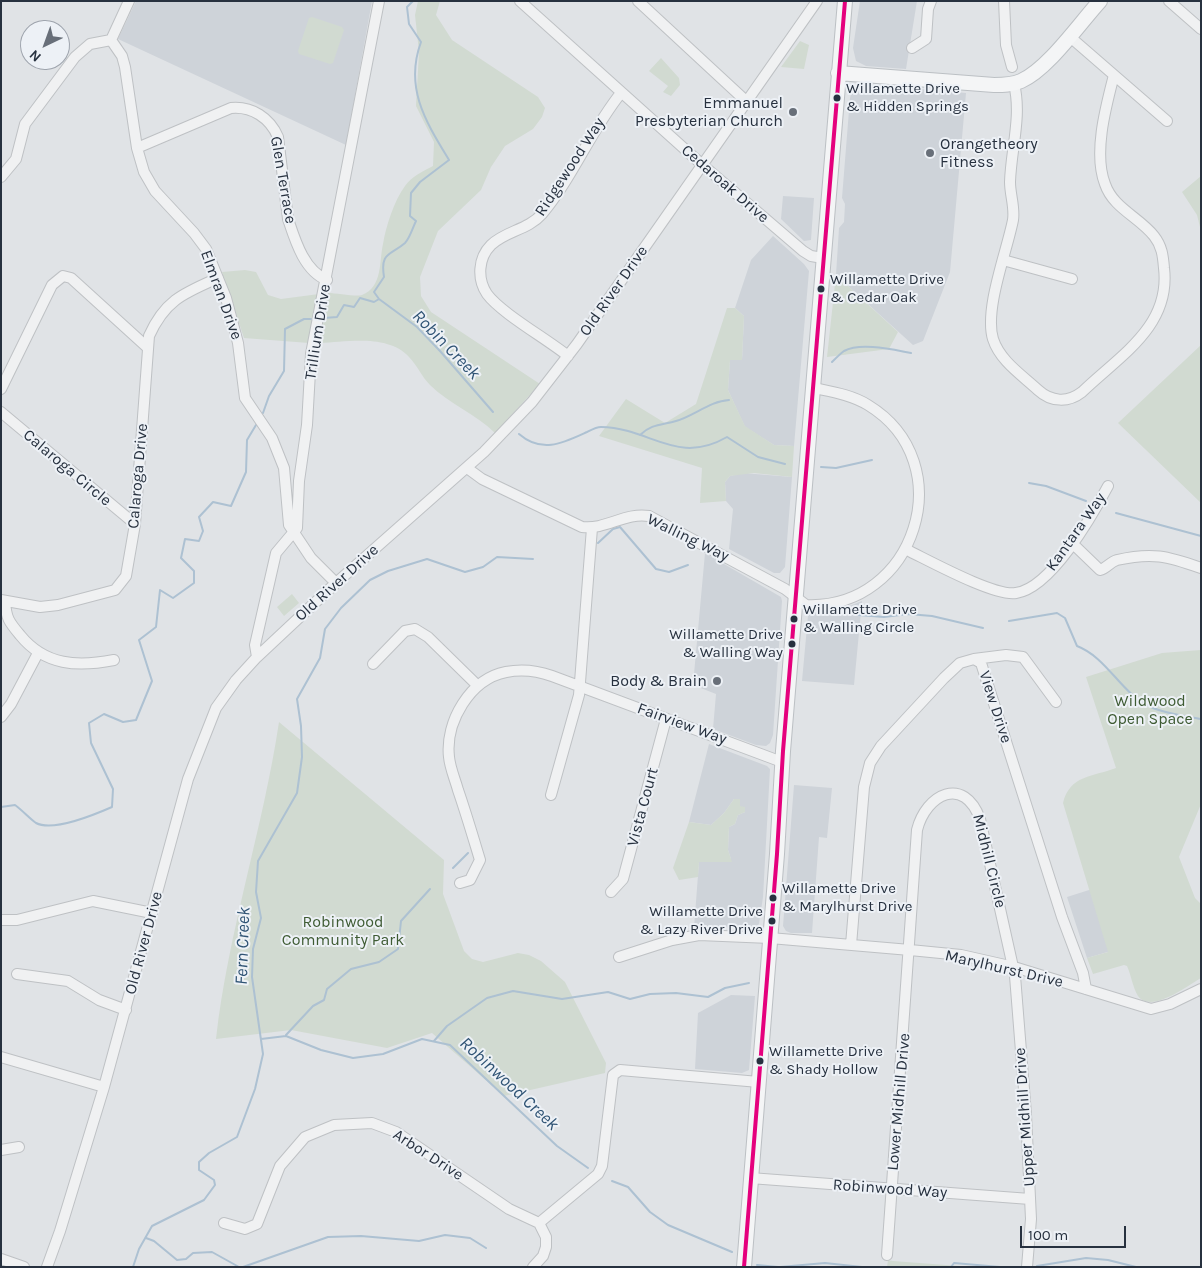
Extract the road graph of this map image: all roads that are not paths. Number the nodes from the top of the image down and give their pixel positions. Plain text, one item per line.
1 (129, 1) edge
2 (379, 1) edge
3 (520, 1) edge
4 (638, 1) edge
5 (817, 1) edge
6 (845, 1) edge
7 (931, 1) edge
8 (1004, 1) edge
9 (1169, 1) edge
10 (1098, 2) edge
11 (1201, 29) edge
12 (1069, 36) junction
13 (110, 40) junction
14 (912, 48) dead end
15 (1012, 67) dead end
16 (838, 73) junction
17 (1114, 75) junction
18 (1014, 84) junction
19 (621, 93) junction
20 (747, 102) junction
21 (1167, 121) dead end
22 (137, 148) junction
23 (703, 165) junction
24 (1, 177) edge
25 (823, 258) junction
26 (1003, 260) junction
27 (218, 278) junction
28 (1072, 279) dead end
29 (327, 280) junction
30 (148, 348) junction
31 (568, 356) junction
32 (814, 388) junction
33 (1, 389) edge
34 (1, 412) edge
35 (467, 468) junction
36 (1108, 486) dead end
37 (134, 524) junction
38 (592, 528) junction
39 (293, 532) junction
40 (1072, 543) junction
41 (907, 550) junction
42 (1201, 568) edge
43 (336, 584) junction
44 (796, 597) junction
45 (3, 601) edge
46 (38, 653) junction
47 (257, 657) junction
48 (974, 659) junction
49 (114, 660) dead end
50 (373, 664) dead end
51 (478, 686) junction
52 (580, 686) junction
53 (1056, 702) dead end
54 (1, 717) edge
55 (666, 718) junction
56 (782, 762) junction
57 (551, 795) dead end
58 (460, 883) dead end
59 (611, 892) dead end
60 (152, 912) junction
61 (1, 920) edge
62 (770, 938) junction
63 (851, 945) junction
64 (910, 950) junction
65 (619, 957) dead end
66 (1014, 967) junction
67 (17, 974) dead end
68 (1201, 988) edge
69 (1086, 989) junction
70 (126, 1010) junction
71 (1, 1056) edge
72 (759, 1082) junction
73 (104, 1087) junction
74 (19, 1147) dead end
75 (1, 1150) edge
76 (750, 1178) junction
77 (891, 1190) junction
78 (1030, 1199) junction
79 (224, 1223) dead end
80 (539, 1223) junction
81 (887, 1254) dead end
82 (1, 1259) edge
83 (24, 1267) edge
84 (46, 1267) edge
85 (533, 1267) edge
86 (744, 1267) edge
87 (1027, 1267) edge

1 - 13 street
2 - 29 street, Trillium Drive
3 - 19 street, Cedaroak Drive
4 - 20 street
5 - 20 street, Old River Drive
6 - 16 main road
7 - 14 street
8 - 15 street
9 - 11 street
10 - 12 main road
12 - 17 street
12 - 18 main road
13 - 22 street, Elmran Drive
13 - 24 street
16 - 18 main road
16 - 25 main road
17 - 21 street
17 - 26 street
18 - 26 street
19 - 23 street, Cedaroak Drive
19 - 31 street, Ridgewood Way
20 - 23 street, Old River Drive
22 - 27 street, Elmran Drive
22 - 29 street, Glen Terrace
23 - 25 street, Cedaroak Drive
23 - 31 street, Old River Drive
25 - 32 main road
26 - 28 street
27 - 30 street, Calaroga Drive
27 - 39 street, Elmran Drive
29 - 39 street, Trillium Drive
30 - 33 street
30 - 37 street, Calaroga Drive
31 - 35 street, Old River Drive
32 - 41 street
32 - 44 main road
34 - 37 street, Calaroga Circle
35 - 38 street
35 - 43 street, Old River Drive
36 - 40 street, Kantara Way
37 - 45 street, Calaroga Drive
38 - 44 street, Walling Way
38 - 52 street
39 - 43 street, Elmran Drive
39 - 47 street, Trillium Drive
40 - 41 street, Kantara Way
40 - 42 street
41 - 44 street, Walling Way
43 - 47 street, Old River Drive
44 - 56 main road
45 - 46 street
46 - 49 street
46 - 54 street
47 - 60 street, Old River Drive
48 - 53 street
48 - 63 street, View Drive
48 - 69 street, View Drive
50 - 51 street
51 - 52 street, Fairview Way
51 - 58 street, Fairview Way
52 - 55 street, Fairview Way
52 - 57 street
55 - 56 street, Fairview Way
55 - 59 street, Vista Court
56 - 62 main road
60 - 61 street
60 - 70 street, Old River Drive
62 - 63 street, Marylhurst Drive
62 - 65 street, Marylhurst Drive
62 - 72 main road
63 - 64 street, Marylhurst Drive
64 - 66 street, Marylhurst Drive
64 - 66 street, Midhill Circle
64 - 77 street, Lower Midhill Drive
66 - 69 street, Marylhurst Drive
66 - 78 street, Upper Midhill Drive
67 - 70 street
68 - 69 street, Marylhurst Drive
70 - 73 street, Old River Drive
71 - 73 street
72 - 76 main road
72 - 80 street
73 - 84 street, Old River Drive
74 - 75 street
76 - 77 street, Robinwood Way
76 - 86 main road
77 - 78 street, Robinwood Way
77 - 81 street, Lower Midhill Drive
78 - 87 street, Upper Midhill Drive
79 - 80 street, Arbor Drive
80 - 85 street
82 - 83 street

